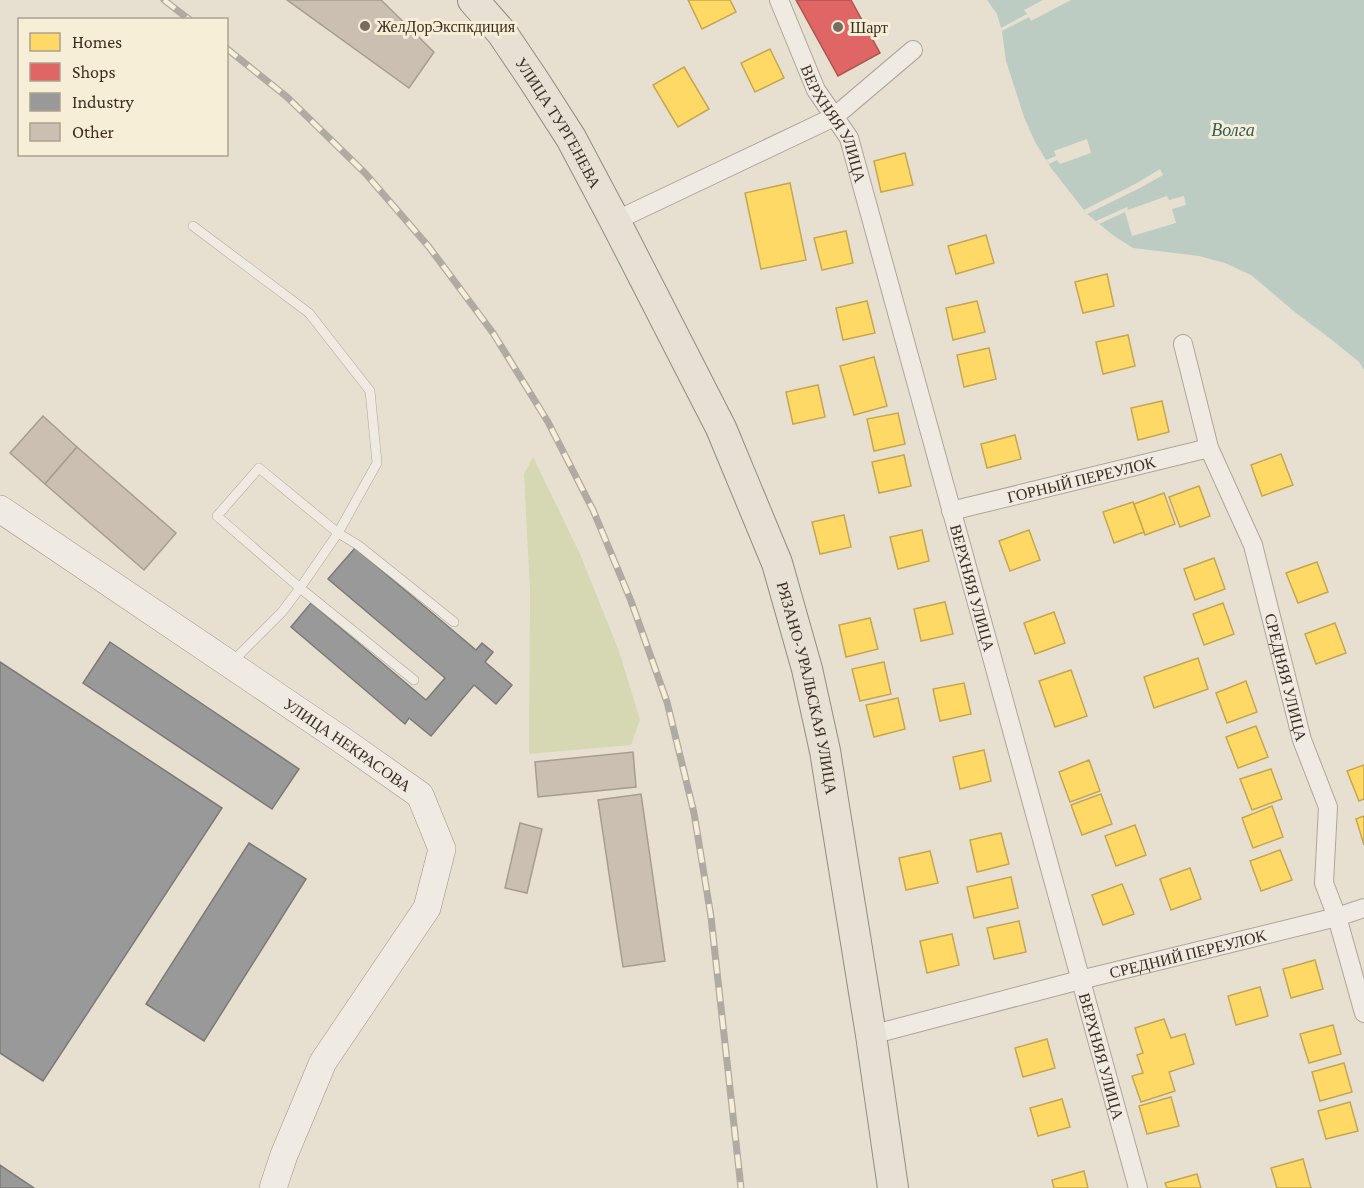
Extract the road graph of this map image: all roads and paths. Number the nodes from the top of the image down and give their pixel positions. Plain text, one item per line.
1 (473, 0) edge
2 (779, 0) edge
3 (913, 50) dead end
4 (834, 117) junction
5 (615, 221) junction
6 (193, 226) dead end
7 (1183, 344) dead end
8 (1209, 448) junction
9 (0, 509) edge
10 (951, 511) junction
11 (338, 533) junction
12 (300, 588) junction
13 (454, 622) dead end
14 (229, 664) junction
15 (414, 680) dead end
16 (1364, 908) edge
17 (1336, 917) junction
18 (1080, 980) junction
19 (1364, 1013) edge
20 (871, 1035) junction
21 (273, 1188) edge
22 (893, 1188) edge
23 (1138, 1188) edge

1 - 5 main road, УЛИЦА ТУРГЕНЕВА
2 - 4 street, ВЕРХНЯЯ УЛИЦА
3 - 4 street
4 - 5 street
4 - 10 street, ВЕРХНЯЯ УЛИЦА
5 - 20 main road, РЯЗАНО-УРАЛЬСКАЯ УЛИЦА
6 - 11 lane
7 - 8 street, СРЕДНЯЯ УЛИЦА
8 - 10 street, ГОРНЫЙ ПЕРЕУЛОК
8 - 17 street, СРЕДНЯЯ УЛИЦА
9 - 14 street, УЛИЦА НЕКРАСОВА
10 - 18 street, ВЕРХНЯЯ УЛИЦА
11 - 12 lane
11 - 12 lane
11 - 13 lane
12 - 14 lane
12 - 15 lane
14 - 21 street, УЛИЦА НЕКРАСОВА
16 - 17 street, СРЕДНИЙ ПЕРЕУЛОК
17 - 18 street, СРЕДНИЙ ПЕРЕУЛОК
17 - 19 street, СРЕДНЯЯ УЛИЦА
18 - 20 street, СРЕДНИЙ ПЕРЕУЛОК
18 - 23 street, ВЕРХНЯЯ УЛИЦА
20 - 22 main road, РЯЗАНО-УРАЛЬСКАЯ УЛИЦА

